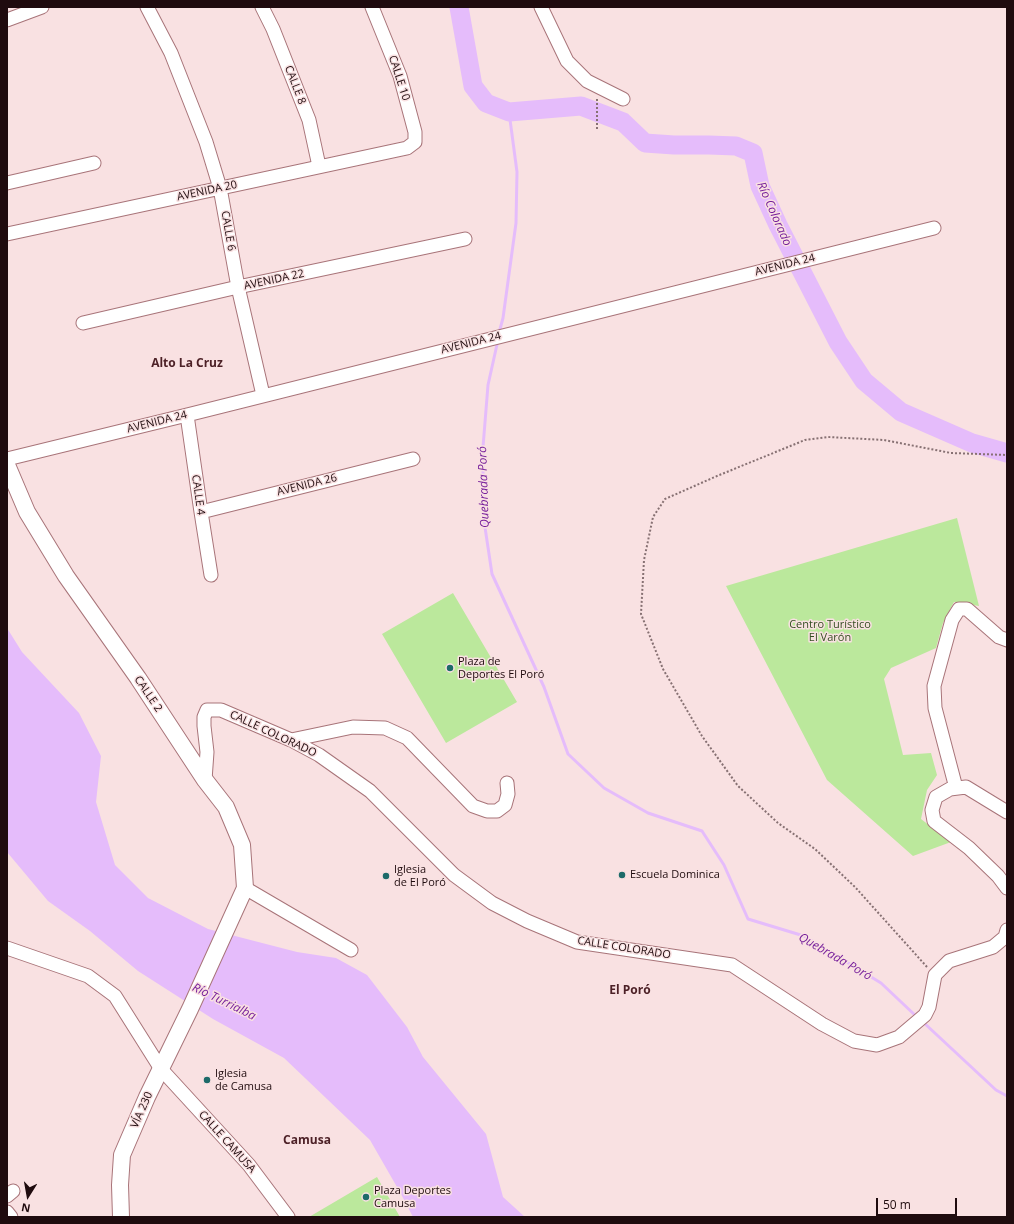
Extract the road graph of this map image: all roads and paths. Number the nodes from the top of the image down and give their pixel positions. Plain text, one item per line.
1 (42, 7) edge
2 (147, 7) edge
3 (262, 7) edge
4 (372, 7) edge
5 (540, 7) edge
6 (7, 20) edge
7 (623, 99) dead end
8 (597, 106) dead end
9 (597, 128) dead end
10 (407, 148) joint
11 (94, 163) dead end
12 (319, 166) junction
13 (7, 183) edge
14 (220, 188) junction
15 (934, 228) dead end
16 (7, 234) edge
17 (465, 240) dead end
18 (238, 287) junction
19 (83, 323) dead end
20 (263, 395) junction
21 (187, 415) junction
22 (1007, 455) edge
23 (7, 458) edge
24 (413, 459) dead end
25 (7, 465) edge
26 (201, 512) junction
27 (211, 574) dead end
28 (1007, 640) edge
29 (291, 740) junction
30 (205, 780) junction
31 (507, 783) dead end
32 (956, 788) junction
33 (1007, 812) edge
34 (245, 888) junction
35 (1007, 888) edge
36 (1007, 930) edge
37 (7, 948) edge
38 (351, 950) dead end
39 (935, 975) junction
40 (190, 1009) joint
41 (161, 1070) junction
42 (7, 1212) edge
43 (11, 1217) edge
44 (120, 1217) edge
45 (288, 1217) edge

1 - 6 street
2 - 14 street, CALLE 6
3 - 12 street, CALLE 8
4 - 10 street, CALLE 10
5 - 7 street
8 - 9 path
10 - 12 street, AVENIDA 20
11 - 13 street
12 - 14 street, AVENIDA 20
14 - 16 street, AVENIDA 20
14 - 18 street, CALLE 6
15 - 20 street, AVENIDA 24
17 - 18 street, AVENIDA 22
18 - 19 street, AVENIDA 22
18 - 20 street, CALLE 6
20 - 21 street, AVENIDA 24
21 - 23 street, AVENIDA 24
21 - 26 street, CALLE 4
22 - 39 path
24 - 26 street, AVENIDA 26
25 - 30 main road, CALLE 2
26 - 27 street, CALLE 4
28 - 32 street
29 - 30 street, CALLE COLORADO
29 - 31 street
29 - 39 street, CALLE COLORADO
30 - 34 main road, CALLE 2
32 - 33 street
32 - 35 street
34 - 38 street
34 - 40 main road, CALLE 2
36 - 39 street
37 - 41 street, CALLE CAMUSA
40 - 41 main road, VÍA 230
41 - 44 main road, VÍA 230
41 - 45 street, CALLE CAMUSA
42 - 43 street

